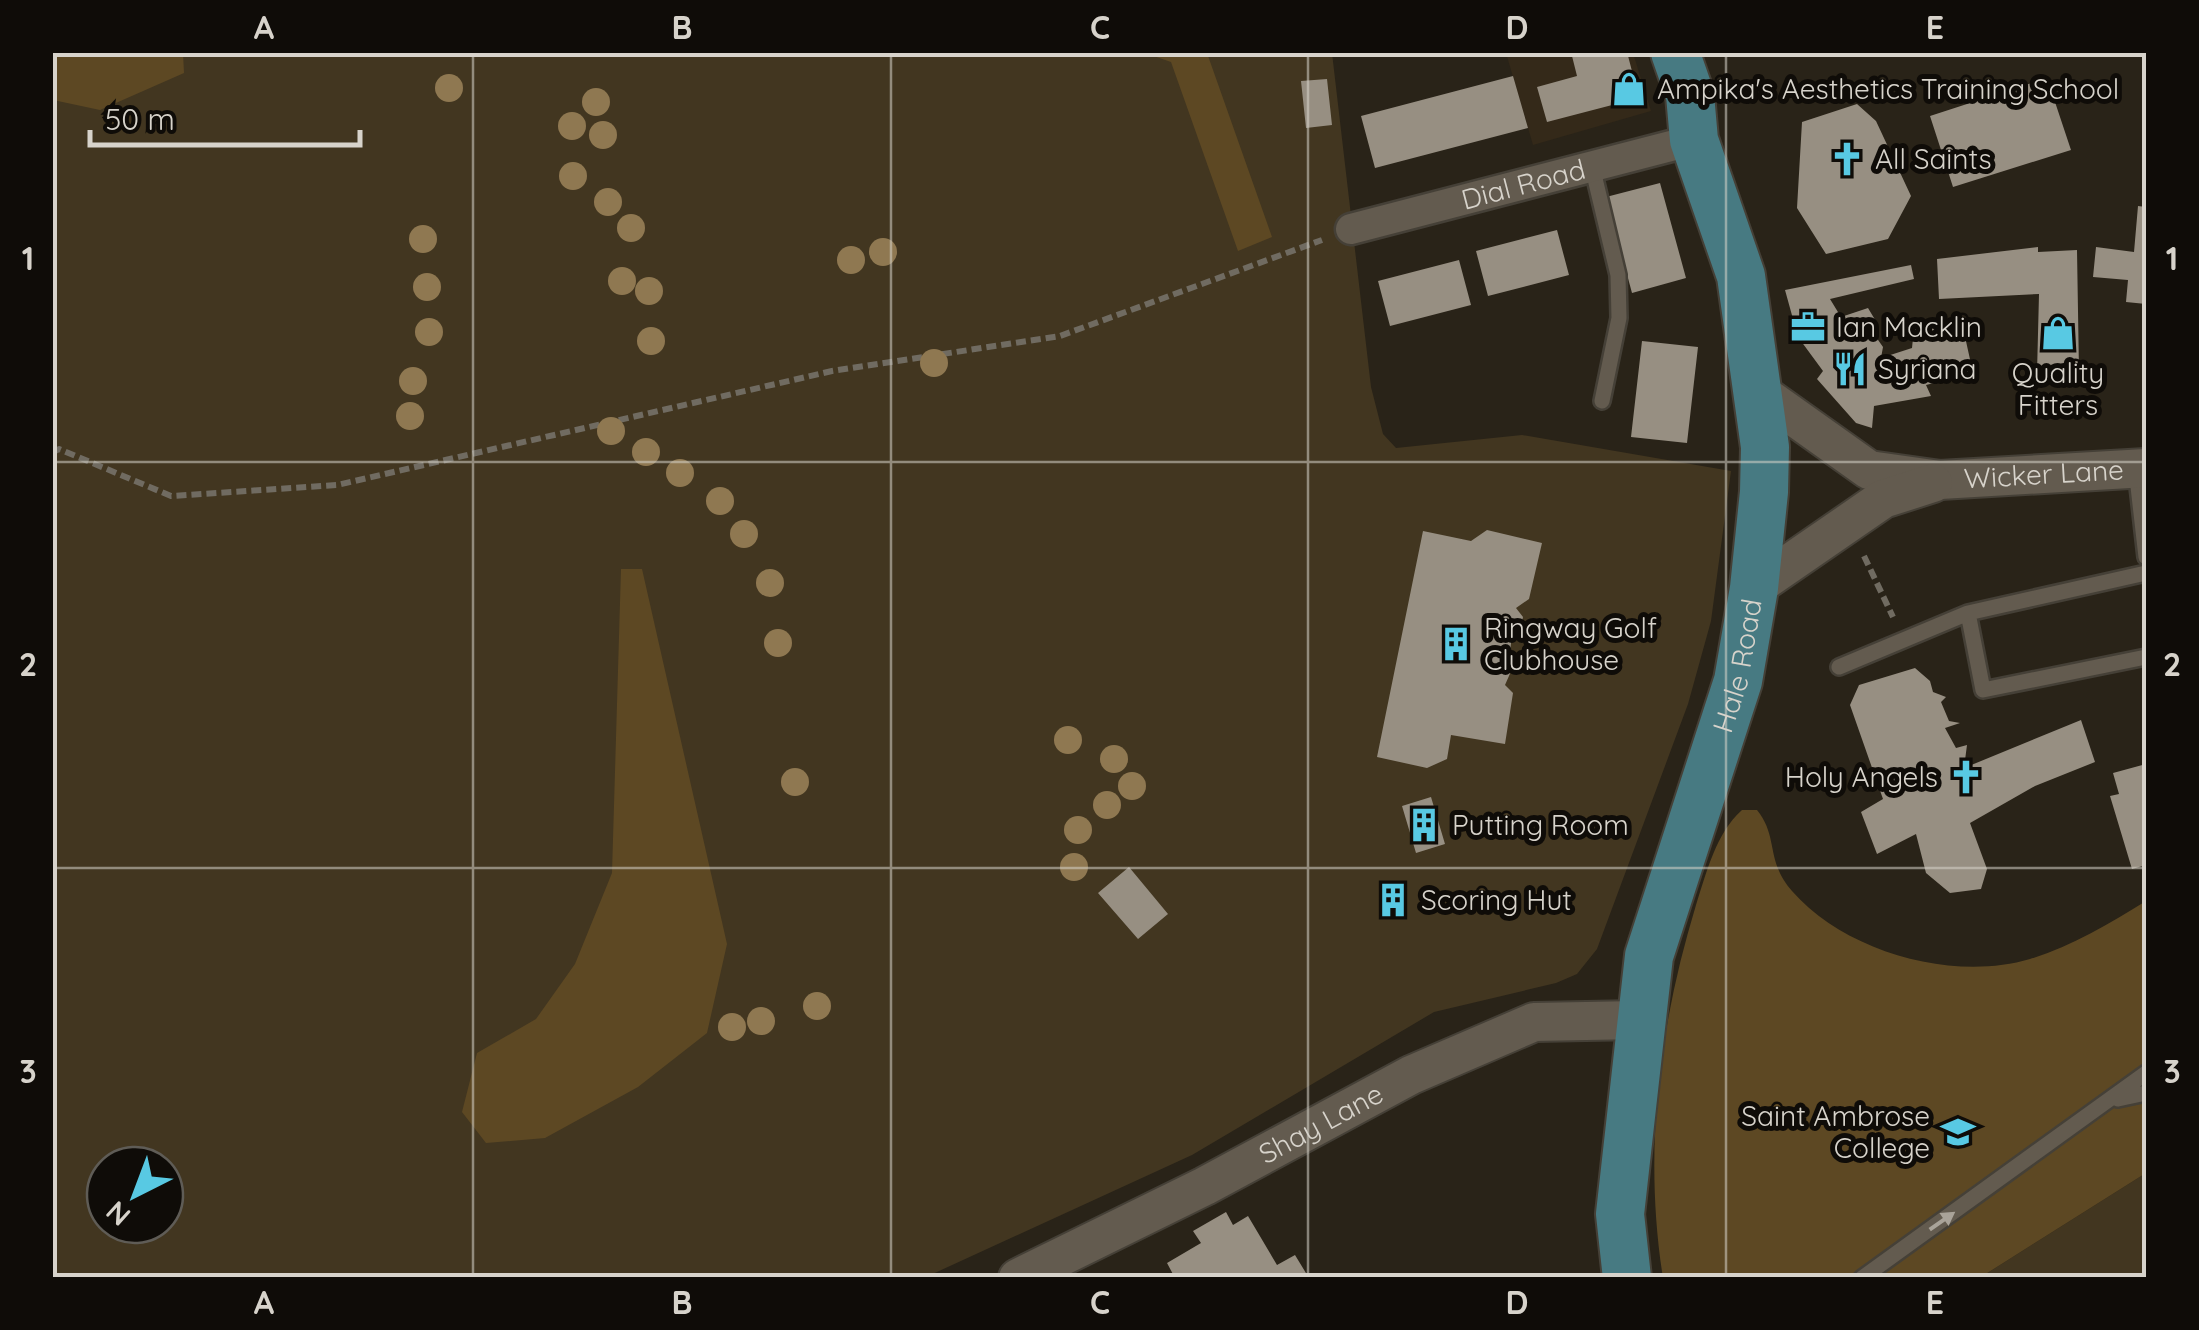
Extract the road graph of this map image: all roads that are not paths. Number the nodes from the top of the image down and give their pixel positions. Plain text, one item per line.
1 (1675, 52) edge
2 (1694, 140) junction
3 (1592, 166) junction
4 (1350, 229) road end
5 (1758, 392) junction
6 (1602, 402) dead end
7 (2142, 468) edge
8 (1940, 480) junction
9 (2146, 556) edge
10 (2146, 573) edge
11 (1754, 588) junction
12 (1968, 613) junction
13 (2146, 657) edge
14 (1839, 667) dead end
15 (1638, 1020) junction
16 (2146, 1073) edge
17 (2146, 1094) edge
18 (2114, 1100) junction
19 (1018, 1278) edge
20 (1627, 1278) edge
21 (1862, 1278) edge

1 - 2 main road, Hale Road
2 - 3 street, Dial Road
2 - 5 main road, Hale Road
3 - 4 street, Dial Road
3 - 6 lane
5 - 8 street, Wicker Lane
5 - 11 main road, Hale Road
7 - 8 street, Wicker Lane
7 - 9 lane
8 - 11 street, Wicker Lane
10 - 12 lane
11 - 15 main road, Hale Road
12 - 13 lane
12 - 14 lane
15 - 19 street, Shay Lane
15 - 20 main road, Hale Road
16 - 18 lane
17 - 18 lane
21 -> 18 lane

